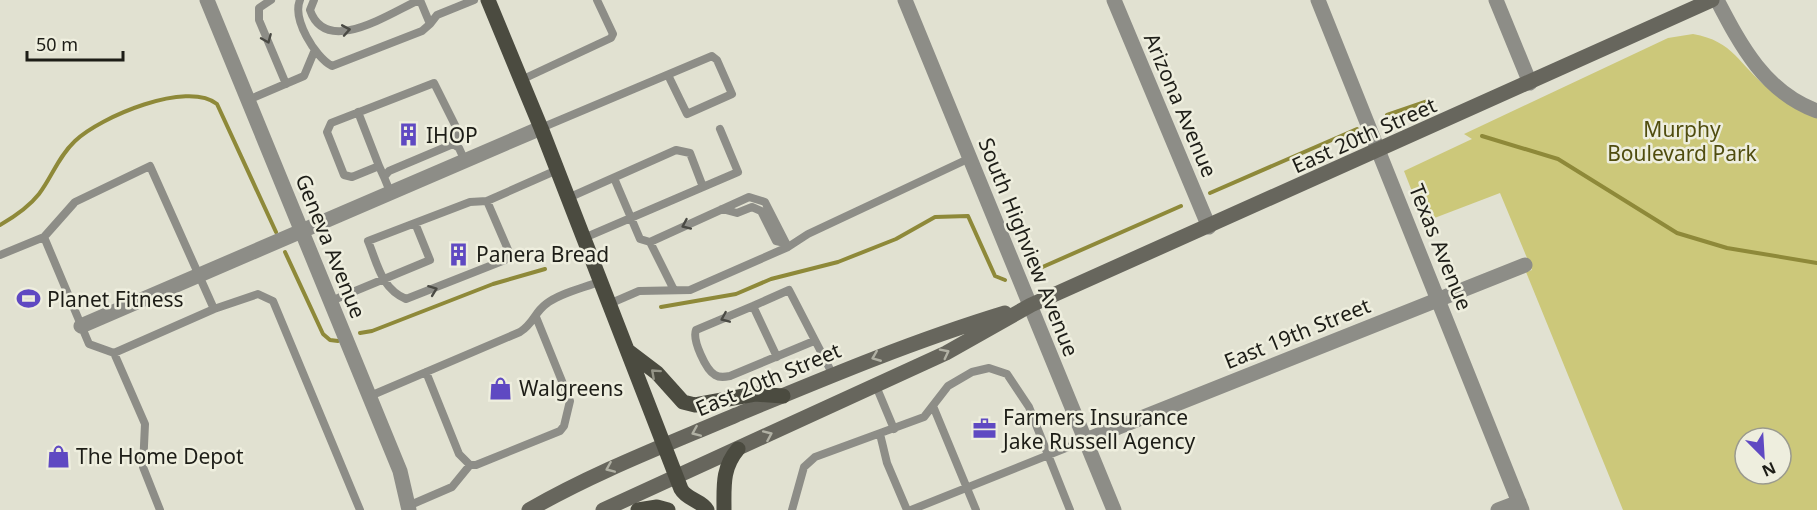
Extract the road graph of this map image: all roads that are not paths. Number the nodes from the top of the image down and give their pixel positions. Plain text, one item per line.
1 (207, 0) edge
2 (271, 0) edge
3 (300, 0) edge
4 (314, 0) edge
5 (420, 0) edge
6 (474, 0) edge
7 (488, 0) edge
8 (597, 0) edge
9 (905, 0) edge
10 (1114, 0) edge
11 (1318, 0) edge
12 (1496, 0) edge
13 (1712, 0) edge
14 (1717, 0) edge
15 (430, 24) junction
16 (314, 52) junction
17 (668, 75) junction
18 (521, 80) junction
19 (1530, 83) junction
20 (286, 84) junction
21 (248, 100) junction
22 (1817, 111) edge
23 (358, 112) junction
24 (541, 128) junction
25 (720, 129) dead end
26 (457, 146) junction
27 (1380, 151) junction
28 (970, 158) junction
29 (465, 161) junction
30 (379, 166) junction
31 (557, 170) junction
32 (384, 177) junction
33 (614, 178) junction
34 (703, 187) junction
35 (391, 194) junction
36 (568, 198) junction
37 (487, 201) junction
38 (630, 217) junction
39 (415, 223) junction
40 (1209, 227) junction
41 (303, 233) junction
42 (44, 237) junction
43 (584, 237) junction
44 (650, 242) junction
45 (787, 245) junction
46 (0, 255) edge
47 (1525, 265) dead end
48 (200, 276) junction
49 (384, 280) junction
50 (601, 281) junction
51 (674, 290) junction
52 (1439, 299) junction
53 (331, 301) junction
54 (609, 304) junction
55 (1031, 305) junction
56 (753, 306) junction
57 (214, 309) junction
58 (536, 317) junction
59 (81, 326) junction
60 (814, 341) junction
61 (627, 351) junction
62 (114, 353) junction
63 (777, 357) junction
64 (426, 372) junction
65 (833, 375) junction
66 (876, 386) junction
67 (370, 396) junction
68 (783, 396) junction
69 (933, 406) junction
70 (894, 429) junction
71 (880, 434) junction
72 (1086, 440) junction
73 (664, 446) junction
74 (738, 449) junction
75 (1048, 455) junction
76 (470, 465) junction
77 (676, 477) junction
78 (966, 488) junction
79 (684, 503) edge
80 (1521, 506) edge
81 (409, 508) edge
82 (160, 510) edge
83 (360, 510) edge
84 (529, 510) edge
85 (603, 510) edge
86 (638, 510) edge
87 (668, 510) edge
88 (707, 510) edge
89 (724, 510) edge
90 (792, 510) edge
91 (909, 510) edge
92 (976, 510) edge
93 (1070, 510) edge
94 (1114, 510) edge
95 (1498, 510) edge

1 - 21 street, Geneva Avenue
2 -> 20 lane
3 - 16 lane
4 -> 5 lane
5 - 15 lane
6 - 15 lane
7 - 18 main road
8 - 18 lane
9 - 28 street, South Highview Avenue
10 - 40 street, Arizona Avenue
11 - 27 street, Texas Avenue
12 - 19 street
13 - 19 main road, East 20th Street
14 - 22 street
15 - 16 lane
16 - 20 lane
17 - 17 lane
17 - 24 lane
18 - 24 main road
19 - 27 main road, East 20th Street
20 - 21 lane
21 - 41 street, Geneva Avenue
23 - 26 lane
23 - 30 lane
23 - 30 lane
24 - 29 street
24 - 31 main road
25 - 34 lane
26 - 29 lane
26 - 32 lane
27 - 40 main road, East 20th Street
27 - 52 street, Texas Avenue
28 - 45 lane
28 - 55 street, South Highview Avenue
29 - 35 street
30 - 32 lane
31 - 36 main road
31 - 37 lane
32 - 35 lane
33 - 34 lane
33 - 36 lane
33 - 38 lane
34 - 38 lane
35 - 41 street
36 - 43 main road
37 - 39 lane
49 -> 37 lane
38 - 43 lane
38 - 44 lane
39 - 49 lane
39 - 49 lane
40 - 55 main road, East 20th Street
41 - 48 street
41 - 53 street, Geneva Avenue
42 - 46 lane
42 - 48 lane
42 - 59 lane
43 - 50 main road
45 -> 44 lane
44 - 51 lane
45 - 51 lane
47 - 52 street, East 19th Street
48 - 57 lane
48 - 59 street
49 - 53 lane
50 - 54 main road
50 - 58 lane
51 - 54 lane
52 - 72 street, East 19th Street
52 - 80 street, Texas Avenue
53 - 67 street, Geneva Avenue
54 - 61 main road
55 -> 65 main road, East 20th Street
66 -> 55 main road, East 20th Street
55 - 72 street, South Highview Avenue
56 - 60 lane
56 - 63 lane
56 -> 63 lane
57 - 62 lane
57 - 83 lane
58 - 64 lane
58 - 76 lane
59 - 62 lane
60 - 63 lane
60 - 65 lane
68 -> 61 main road
61 - 73 main road
62 - 82 lane
64 - 67 lane
64 - 76 lane
65 - 68 main road, East 20th Street
66 - 70 lane
74 -> 66 main road, East 20th Street
67 - 81 street, Geneva Avenue
68 -> 73 main road, East 20th Street
69 - 70 lane
69 - 75 lane
69 - 78 lane
70 - 71 lane
71 - 90 lane
71 - 91 lane
72 - 75 lane
72 - 94 street, South Highview Avenue
73 - 77 main road
73 -> 84 main road, East 20th Street
74 - 77 main road, East 20th Street
74 - 89 main road
75 - 78 lane
75 - 93 lane
76 - 81 lane
77 - 79 main road
77 - 85 main road, East 20th Street
78 - 91 lane
78 - 92 lane
79 - 88 main road
80 - 95 street
86 - 87 main road

